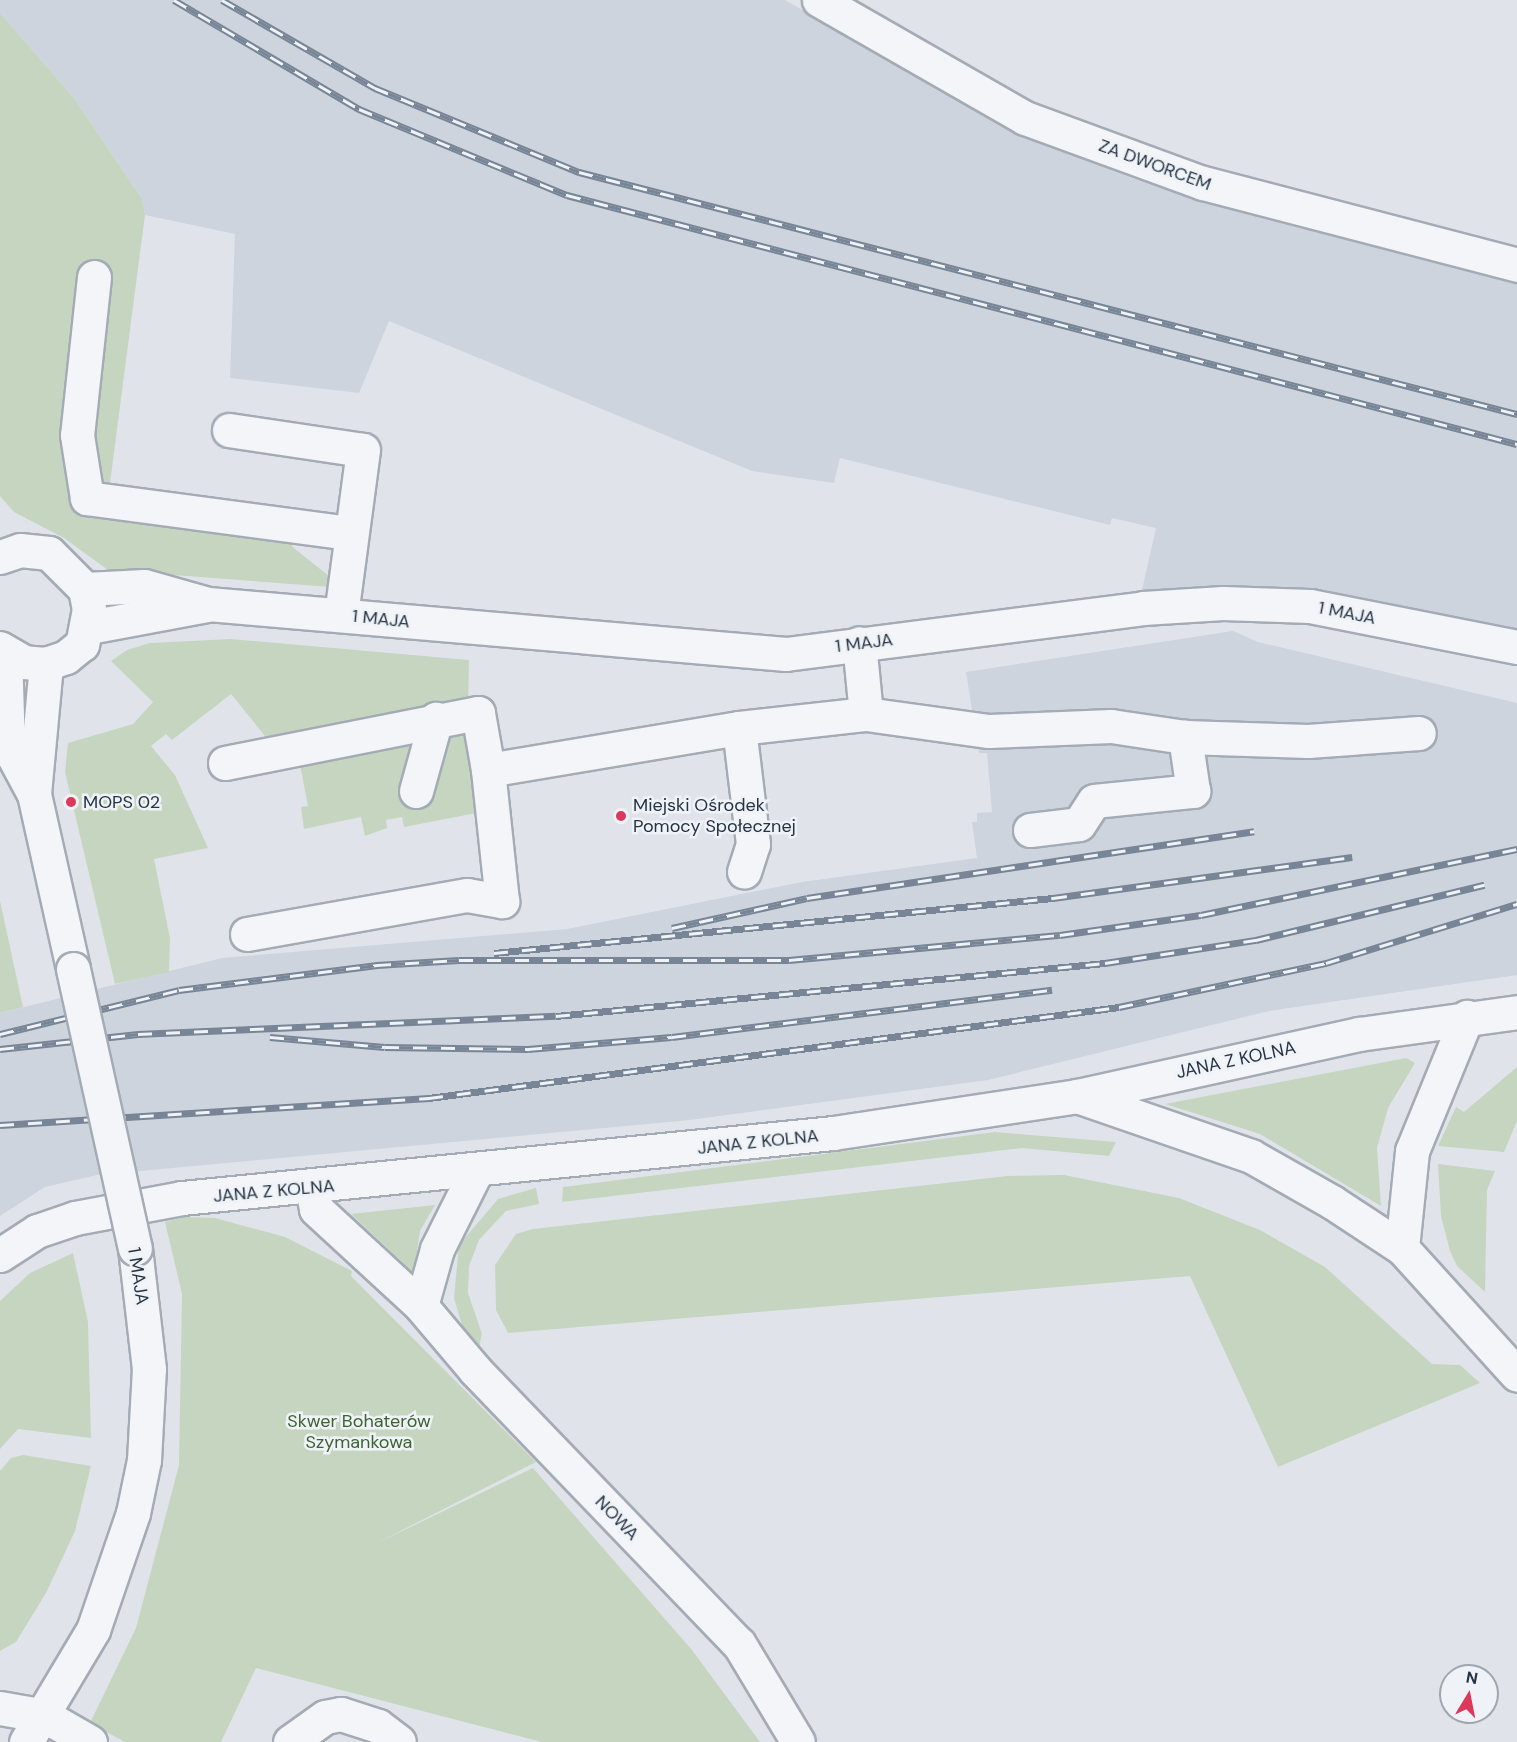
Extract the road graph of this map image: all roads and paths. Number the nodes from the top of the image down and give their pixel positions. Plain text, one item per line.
1 (819, 0) edge
2 (1517, 265) edge
3 (93, 277) dead end
4 (229, 430) dead end
5 (351, 533) junction
6 (0, 556) edge
7 (85, 589) junction
8 (208, 604) junction
9 (341, 615) junction
10 (89, 627) junction
11 (860, 643) junction
12 (1517, 647) edge
13 (2, 650) edge
14 (46, 664) junction
15 (866, 714) junction
16 (436, 719) junction
17 (739, 728) junction
18 (1419, 733) dead end
19 (1185, 737) junction
20 (225, 763) dead end
21 (488, 770) junction
22 (416, 791) dead end
23 (34, 794) junction
24 (1030, 830) dead end
25 (744, 872) dead end
26 (247, 934) dead end
27 (1517, 1012) edge
28 (1467, 1017) junction
29 (1077, 1096) junction
30 (475, 1173) junction
31 (312, 1188) junction
32 (1402, 1248) junction
33 (0, 1255) edge
34 (421, 1306) junction
35 (1517, 1375) edge
36 (0, 1708) edge
37 (45, 1716) junction
38 (26, 1742) edge
39 (90, 1742) edge
40 (290, 1742) edge
41 (399, 1742) edge
42 (798, 1742) edge

1 - 2 street, ZA DWORCEM
3 - 5 street
4 - 5 street
5 - 9 street
6 - 7 street
7 - 8 street
7 - 10 street
8 - 9 street, 1 MAJA
8 - 10 street
9 - 11 street, 1 MAJA
10 - 14 street
11 - 12 street, 1 MAJA
11 - 15 street
13 - 14 street
13 - 23 street
14 - 23 street
15 - 17 street
15 - 19 street
16 - 20 street
16 - 21 street
16 - 22 street
17 - 21 street
17 - 25 street
18 - 19 street
19 - 24 street
21 - 26 street
23 - 37 street, 1 MAJA, bridge
27 - 28 street, JANA Z KOLNA
28 - 29 street, JANA Z KOLNA
28 - 32 street
29 - 30 street, JANA Z KOLNA
29 - 32 street
30 - 31 street, JANA Z KOLNA
30 - 34 street
31 - 33 street, JANA Z KOLNA
31 - 34 street, NOWA
32 - 35 street
34 - 42 street, NOWA
36 - 37 street
37 - 38 street, 1 MAJA
37 - 39 street
40 - 41 street

